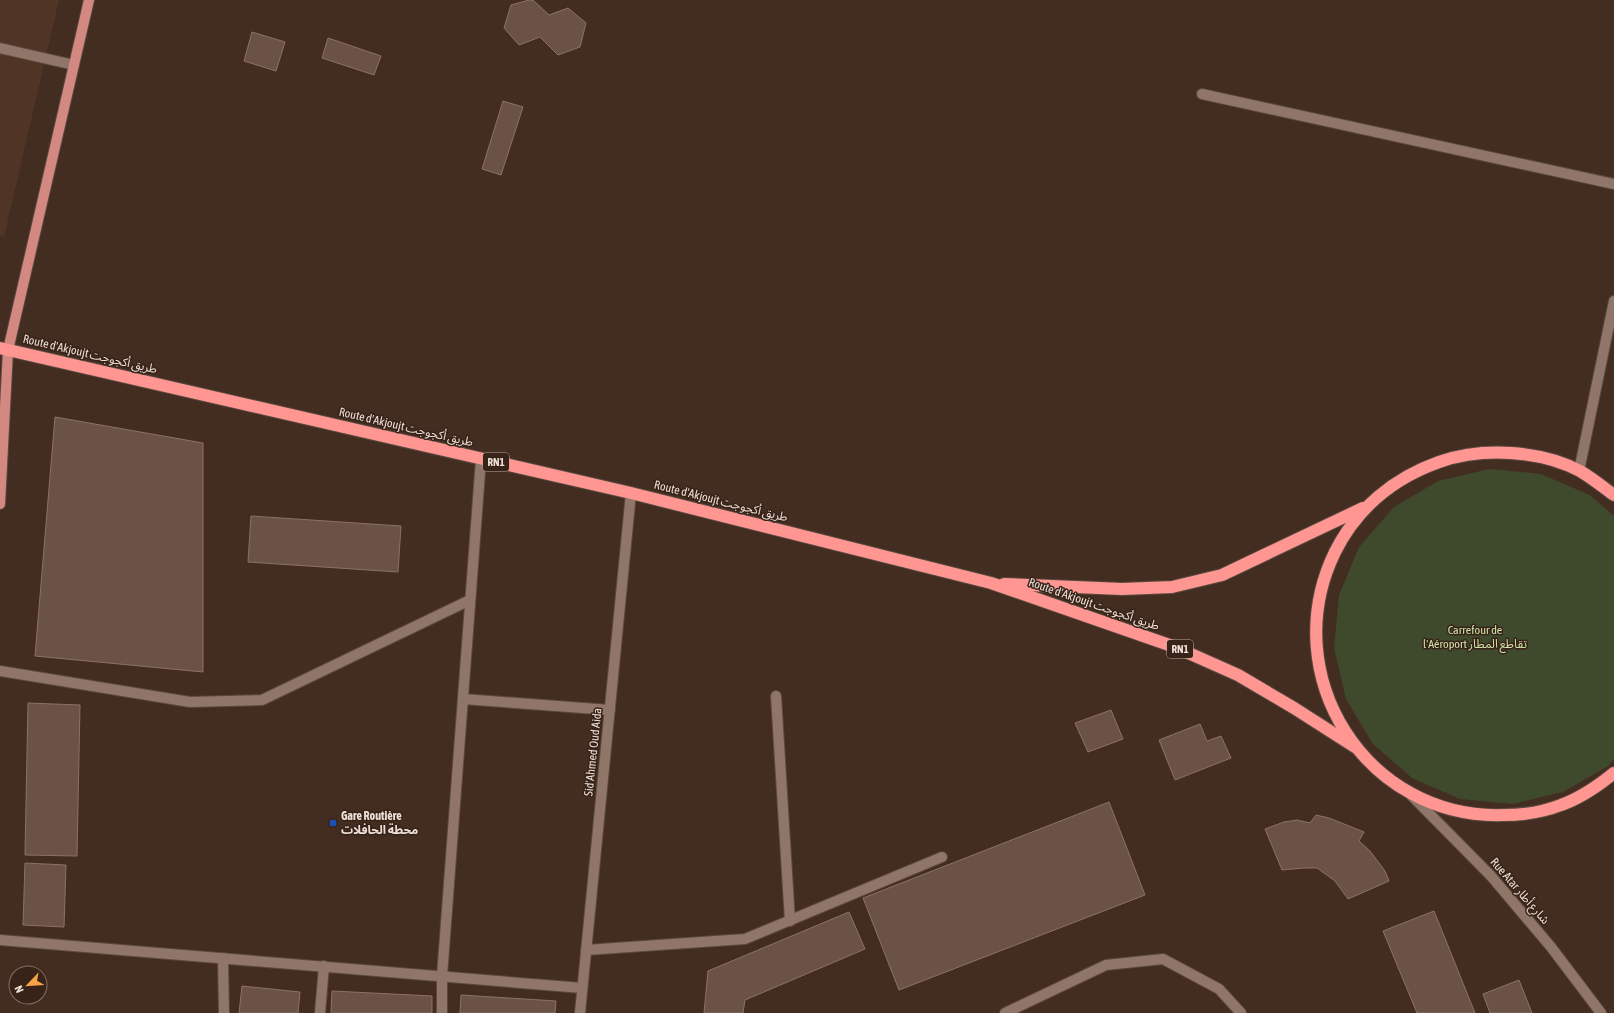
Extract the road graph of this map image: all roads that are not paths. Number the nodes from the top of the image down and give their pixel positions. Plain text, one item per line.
1 (89, 0) edge
2 (0, 48) edge
3 (74, 65) junction
4 (1202, 94) dead end
5 (1614, 184) edge
6 (1614, 302) edge
7 (4, 349) edge
8 (481, 459) junction
9 (1579, 471) junction
10 (631, 494) junction
11 (1614, 495) edge
12 (0, 504) edge
13 (1366, 507) junction
14 (991, 583) junction
15 (470, 600) junction
16 (0, 671) edge
17 (776, 696) dead end
18 (463, 700) junction
19 (610, 710) junction
20 (1355, 747) junction
21 (1614, 773) edge
22 (1411, 795) junction
23 (942, 857) dead end
24 (790, 921) junction
25 (0, 940) edge
26 (586, 950) junction
27 (223, 958) junction
28 (324, 966) junction
29 (442, 976) junction
30 (582, 988) junction
31 (224, 1013) edge
32 (320, 1013) edge
33 (442, 1013) edge
34 (580, 1013) edge
35 (1005, 1013) edge
36 (1241, 1013) edge
37 (1601, 1013) edge

1 - 3 main road
2 - 3 street
3 - 7 main road
4 - 5 street
6 - 9 street
7 - 8 highway, Route d'Akjoujt طريق أكجوجت / RN1
7 - 12 main road
8 - 10 highway, Route d'Akjoujt طريق أكجوجت / RN1
8 - 15 street
9 - 11 highway
9 - 13 highway
10 - 14 highway, Route d'Akjoujt طريق أكجوجت / RN1
10 - 19 street, Sid'Ahmed Oud Aida
13 - 14 highway, Route d'Akjoujt طريق أكجوجت / RN1
13 - 20 highway
14 - 20 highway, Route d'Akjoujt طريق أكجوجت / RN1
15 - 16 street
15 - 18 street
17 - 24 street
18 - 19 street
18 - 29 street
19 - 26 street, Sid'Ahmed Oud Aida
20 - 22 highway
21 - 22 highway
22 - 37 street, Rue Atar شارع أطار
23 - 24 street
24 - 26 street
25 - 27 street
26 - 30 street, Sid'Ahmed Oud Aida
27 - 28 street
27 - 31 street
28 - 29 street
28 - 32 street
29 - 30 street
29 - 33 street
30 - 34 street, Sid'Ahmed Oud Aida
35 - 36 street

